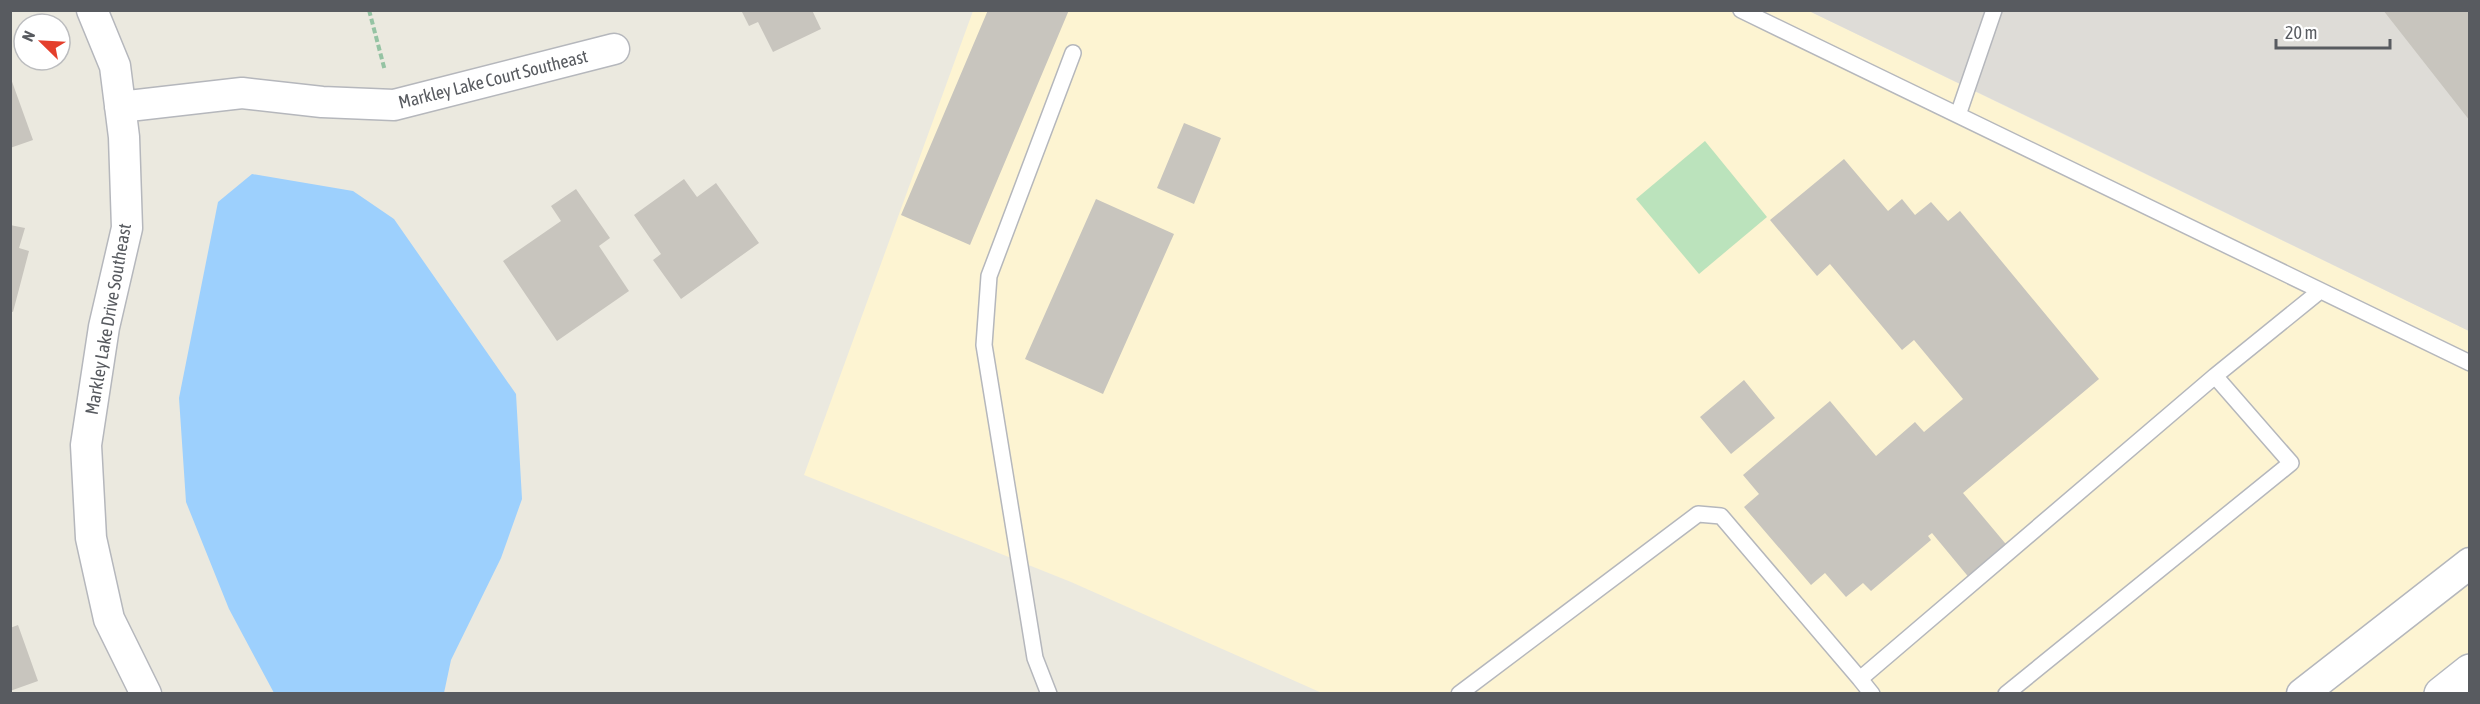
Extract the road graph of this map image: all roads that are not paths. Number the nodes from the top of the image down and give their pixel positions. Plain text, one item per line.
1 (92, 10) edge
2 (1741, 10) edge
3 (1994, 10) edge
4 (614, 49) dead end
5 (1073, 53) dead end
6 (120, 107) junction
7 (1958, 115) junction
8 (2320, 291) junction
9 (2469, 363) edge
10 (2214, 376) junction
11 (2469, 564) edge
12 (2469, 670) edge
13 (1860, 678) junction
14 (146, 693) edge
15 (1049, 693) edge
16 (1459, 693) edge
17 (1872, 693) edge
18 (2006, 693) edge
19 (2302, 693) edge
20 (2440, 693) edge

1 - 6 street, Markley Lake Drive Southeast
2 - 7 lane
3 - 7 lane
4 - 6 street, Markley Lake Court Southeast
5 - 15 lane
6 - 14 street, Markley Lake Drive Southeast
7 - 8 lane
8 - 9 lane
8 - 10 lane
10 - 13 lane
10 - 18 lane
11 - 19 street
12 - 20 main road
13 - 16 lane
13 - 17 lane

